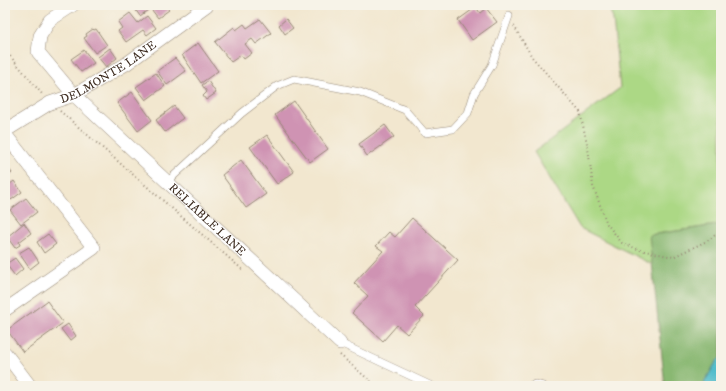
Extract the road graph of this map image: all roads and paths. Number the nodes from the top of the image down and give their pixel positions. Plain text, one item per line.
1 (73, 5) edge
2 (207, 5) edge
3 (702, 5) edge
4 (721, 8) edge
5 (509, 16) joint
6 (5, 50) edge
7 (74, 95) junction
8 (50, 103) junction
9 (5, 131) edge
10 (5, 134) edge
11 (167, 182) junction
12 (721, 231) edge
13 (245, 273) dead end
14 (5, 310) edge
15 (340, 349) junction
16 (5, 353) edge
17 (30, 386) edge
18 (376, 386) edge
19 (432, 386) edge
20 (530, 386) edge
21 (543, 386) edge

1 - 7 street, RELIABLE LANE
2 - 7 street, DELMONTE LANE
3 - 4 path
5 - 11 lane
5 - 12 path
6 - 8 path
7 - 8 street, DELMONTE LANE
7 - 11 street, RELIABLE LANE
8 - 9 street, DELMONTE LANE
8 - 13 path
10 - 14 street
11 - 15 street, RELIABLE LANE
15 - 18 path
15 - 19 lane
16 - 17 street
20 - 21 lane

